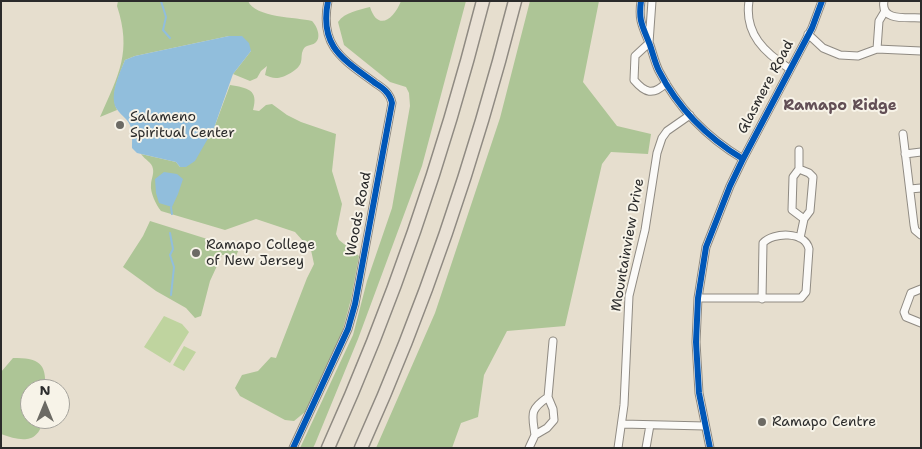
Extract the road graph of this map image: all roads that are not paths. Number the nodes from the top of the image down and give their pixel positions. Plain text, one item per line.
1 (328, 1) edge
2 (483, 1) edge
3 (515, 1) edge
4 (641, 1) edge
5 (652, 1) edge
6 (749, 1) edge
7 (822, 1) edge
8 (884, 1) edge
9 (885, 11) junction
10 (921, 18) edge
11 (808, 34) junction
12 (649, 43) junction
13 (877, 49) junction
14 (921, 51) edge
15 (790, 69) junction
16 (666, 83) junction
17 (690, 115) junction
18 (903, 134) dead end
19 (799, 150) dead end
20 (921, 152) edge
21 (905, 154) junction
22 (742, 159) junction
23 (799, 169) junction
24 (921, 188) edge
25 (910, 189) junction
26 (804, 219) junction
27 (921, 235) edge
28 (800, 238) junction
29 (921, 289) edge
30 (698, 298) junction
31 (762, 299) junction
32 (921, 323) edge
33 (553, 341) dead end
34 (548, 397) junction
35 (622, 424) junction
36 (650, 425) junction
37 (705, 426) junction
38 (535, 435) junction
39 (293, 448) edge
40 (328, 448) edge
41 (361, 448) edge
42 (529, 448) edge
43 (618, 448) edge
44 (646, 448) edge
45 (710, 448) edge

1 - 39 street, Woods Road
2 - 40 highway
3 - 41 highway
4 - 12 street
5 - 12 street
6 - 15 street
7 - 11 street, Glasmere Road
8 - 9 street
9 - 10 street
9 - 13 street
11 - 13 street
11 - 15 street, Glasmere Road
12 - 16 street
12 - 16 street
13 - 14 street
15 - 22 street, Glasmere Road
16 - 17 street
17 - 22 street
17 - 35 street, Mountainview Drive
18 - 21 street
19 - 23 street
20 - 21 street
21 - 25 street
22 - 30 street, Glasmere Road
23 - 26 street
23 - 26 street
24 - 25 street
25 - 27 street
26 - 28 street
28 - 31 street
28 - 31 street
29 - 32 street
30 - 31 street
30 - 37 street, Glasmere Road
33 - 34 street
34 - 38 street
34 - 38 street
35 - 36 street
35 - 43 street, Mountainview Drive
36 - 37 street
36 - 44 street
37 - 45 street, Glasmere Road
38 - 42 street

